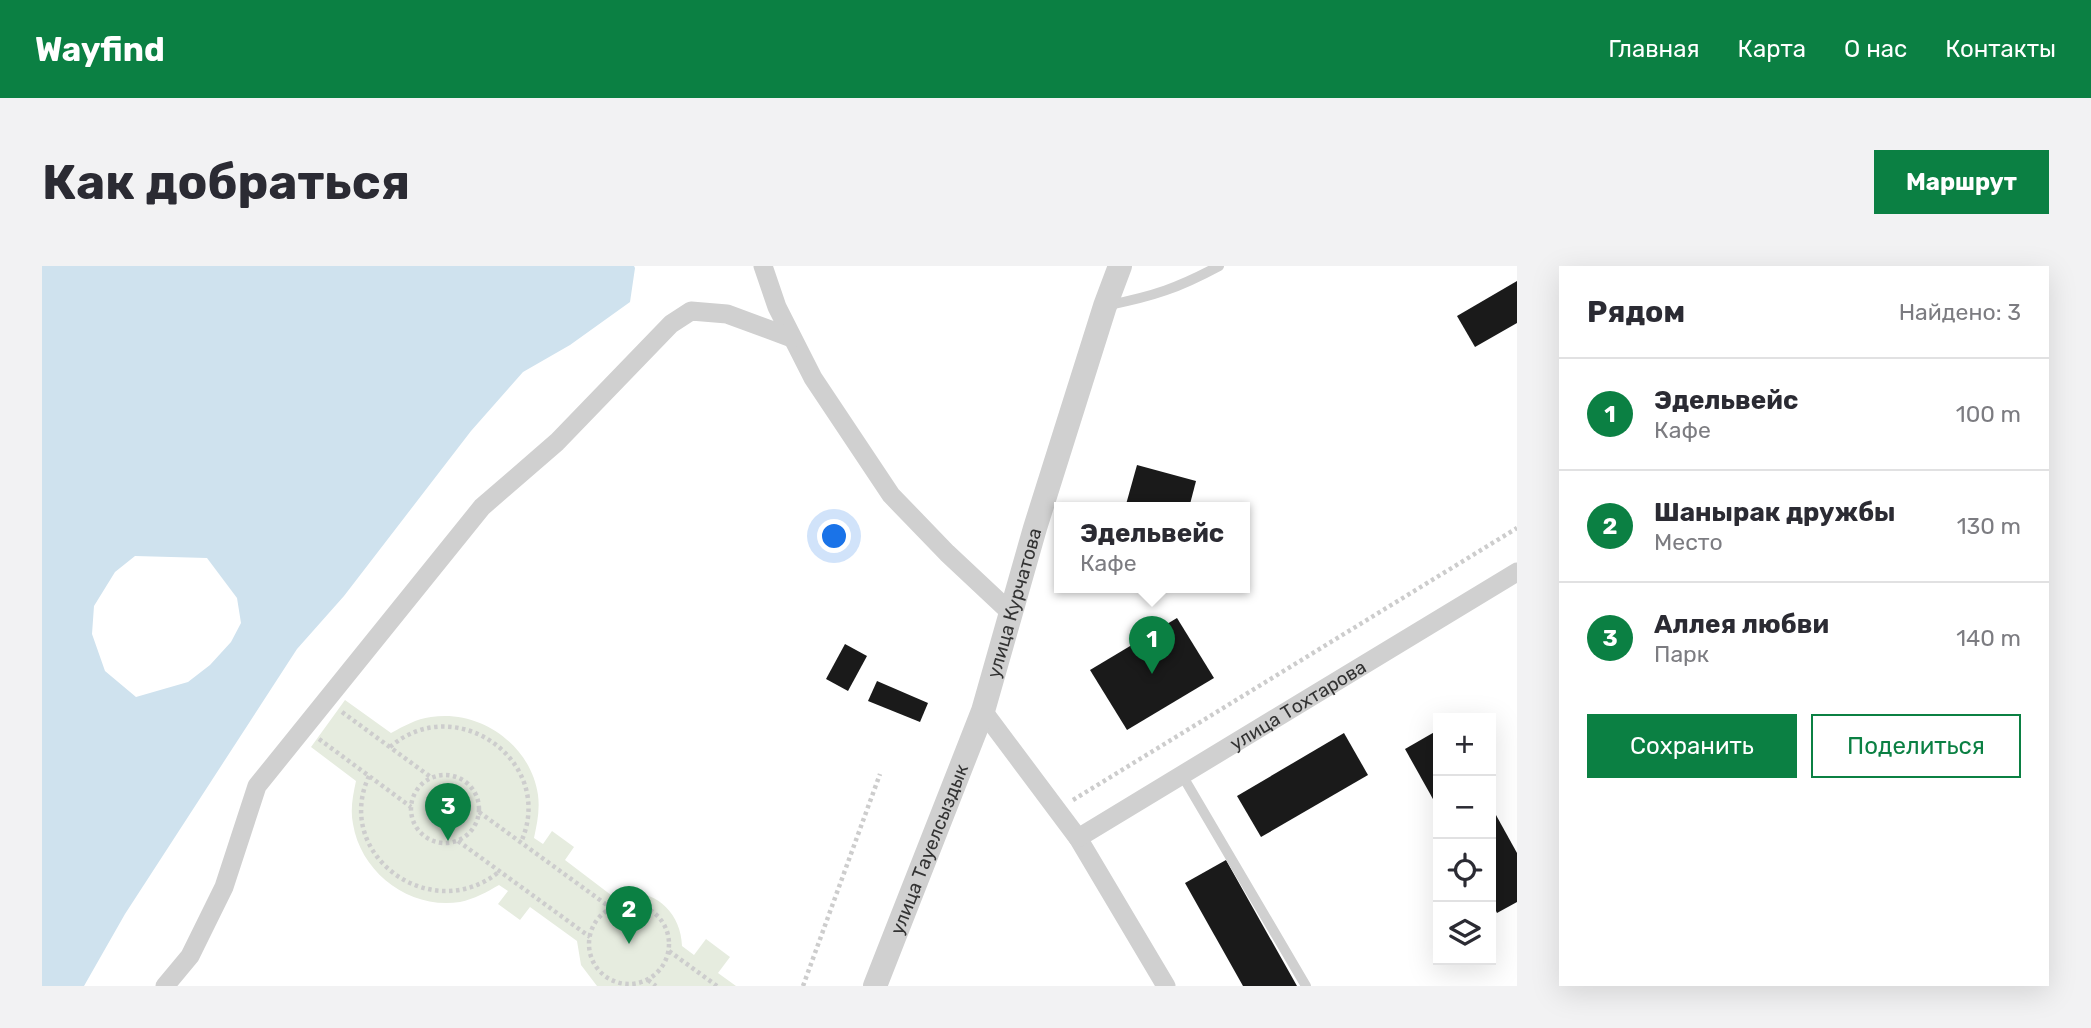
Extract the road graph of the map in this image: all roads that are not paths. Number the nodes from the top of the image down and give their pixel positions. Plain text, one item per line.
1 (763, 266) edge
2 (1120, 266) edge
3 (1219, 266) edge
4 (1105, 306) junction
5 (793, 338) junction
6 (1517, 572) edge
7 (1011, 613) junction
8 (983, 711) junction
9 (1182, 775) junction
10 (1078, 838) junction
11 (165, 986) edge
12 (875, 986) edge
13 (1166, 986) edge
14 (1306, 986) edge

1 - 5 street
2 - 4 street, улица Курчатова
3 - 4 lane
4 - 7 street, улица Курчатова
5 - 7 street
5 - 11 street
6 - 9 street, улица Тохтарова
7 - 8 street, улица Курчатова
8 - 10 street
8 - 12 street, улица Тауелсыздык
9 - 10 street, улица Тохтарова
9 - 14 lane
10 - 13 street

